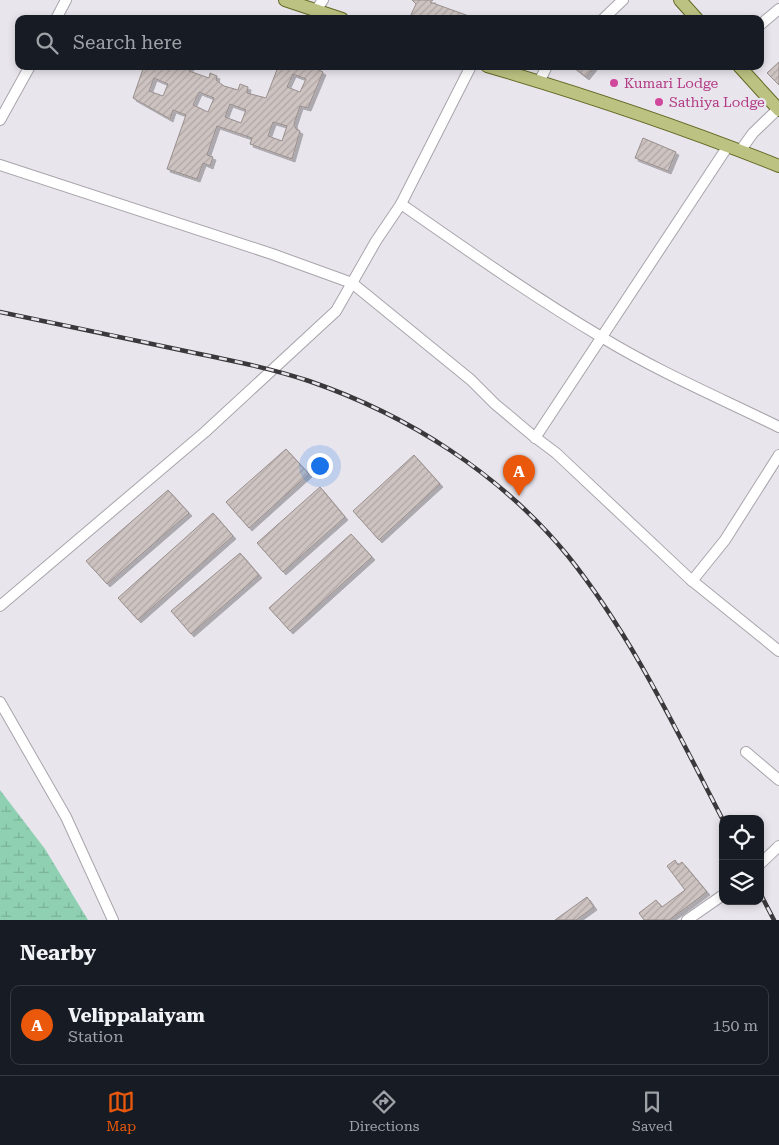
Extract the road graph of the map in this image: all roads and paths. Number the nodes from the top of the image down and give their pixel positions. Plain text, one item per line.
1 (66, 0) edge
2 (285, 0) edge
3 (623, 0) edge
4 (680, 0) edge
5 (319, 5) edge
6 (779, 9) edge
7 (58, 15) edge
8 (335, 15) edge
9 (607, 15) edge
10 (693, 15) edge
11 (764, 22) edge
12 (28, 70) edge
13 (469, 70) edge
14 (500, 70) edge
15 (545, 70) edge
16 (743, 70) edge
17 (540, 82) junction
18 (779, 109) edge
19 (0, 120) edge
20 (728, 146) junction
21 (740, 151) junction
22 (0, 165) edge
23 (779, 166) edge
24 (401, 204) junction
25 (352, 283) junction
26 (603, 338) junction
27 (779, 427) edge
28 (535, 438) junction
29 (779, 455) edge
30 (692, 581) junction
31 (0, 606) edge
32 (779, 652) edge
33 (0, 702) edge
34 (746, 752) dead end
35 (779, 780) edge
36 (779, 846) edge
37 (764, 860) edge
38 (719, 898) edge
39 (113, 920) edge
40 (687, 920) edge

1 - 7 street
2 - 5 main road
3 - 9 street
4 - 10 main road
5 - 8 main road
6 - 11 street
12 - 19 street
13 - 24 street
14 - 17 main road
15 - 17 street
16 - 18 main road
17 - 20 main road
18 - 21 street
20 - 21 main road
20 - 26 street
21 - 23 main road
22 - 25 street
24 - 25 street
24 - 26 street
25 - 28 street
25 - 31 street
26 - 27 street
26 - 28 street
28 - 30 street
29 - 30 street
30 - 32 street
33 - 39 street
34 - 35 street
36 - 37 street
38 - 40 street

